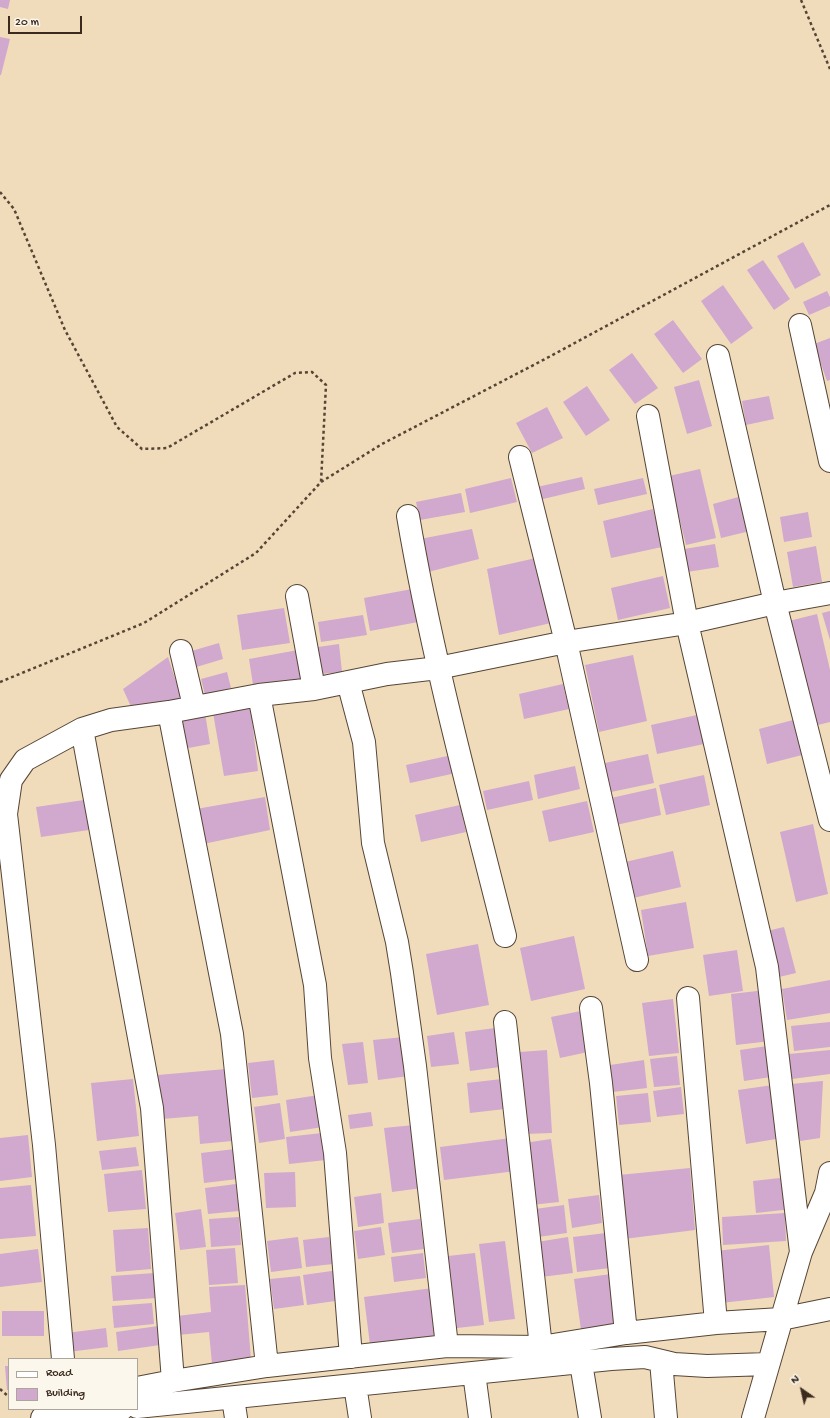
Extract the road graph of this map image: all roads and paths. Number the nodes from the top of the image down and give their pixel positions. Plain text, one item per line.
1 (802, 0) edge
2 (830, 69) edge
3 (0, 192) edge
4 (830, 205) edge
5 (800, 325) dead end
6 (718, 356) dead end
7 (648, 416) dead end
8 (520, 457) dead end
9 (830, 461) edge
10 (321, 482) junction
11 (408, 516) dead end
12 (830, 593) edge
13 (296, 596) dead end
14 (775, 603) junction
15 (687, 623) junction
16 (566, 642) junction
17 (181, 651) dead end
18 (438, 668) junction
19 (0, 682) edge
20 (348, 682) junction
21 (314, 690) junction
22 (259, 695) junction
23 (194, 706) junction
24 (169, 712) junction
25 (82, 729) junction
26 (830, 820) edge
27 (505, 936) dead end
28 (636, 960) dead end
29 (688, 998) dead end
30 (591, 1008) dead end
31 (505, 1022) dead end
32 (828, 1186) edge
33 (801, 1252) junction
34 (830, 1309) edge
35 (781, 1319) junction
36 (716, 1322) junction
37 (626, 1333) junction
38 (447, 1346) junction
39 (540, 1347) junction
40 (351, 1357) junction
41 (63, 1358) edge
42 (661, 1361) junction
43 (581, 1363) junction
44 (768, 1364) junction
45 (266, 1366) junction
46 (474, 1373) junction
47 (173, 1380) junction
48 (356, 1385) junction
49 (138, 1388) edge
50 (0, 1389) edge
51 (8, 1396) edge
52 (138, 1408) edge
53 (234, 1408) edge
54 (113, 1410) edge
55 (42, 1418) edge
56 (360, 1418) edge
57 (480, 1418) edge
58 (590, 1418) edge
59 (666, 1418) edge
60 (753, 1418) edge

1 - 2 path
3 - 10 path
4 - 10 path
5 - 9 street
6 - 14 street
7 - 15 street
8 - 16 street
10 - 19 path
11 - 18 street
12 - 14 street
13 - 21 street
14 - 15 street
14 - 26 street
15 - 16 street
15 - 33 street
16 - 18 street
16 - 28 street
17 - 23 street
18 - 20 street
18 - 27 street
20 - 21 street
20 - 38 street
21 - 22 street
22 - 23 street
22 - 40 street
23 - 24 street
24 - 25 street
24 - 45 street
25 - 41 street
25 - 47 street
29 - 36 street
30 - 37 street
31 - 39 street
32 - 33 street
33 - 35 street
34 - 35 street
35 - 36 street
35 - 44 street
36 - 37 street
37 - 39 street
38 - 39 street
38 - 40 street
40 - 45 street
42 - 43 street
42 - 44 street
42 - 59 street
43 - 46 street
43 - 58 street
44 - 60 street
45 - 47 street
46 - 48 street
46 - 57 street
47 - 49 street
48 - 53 street
48 - 56 street
50 - 51 path
52 - 53 street
54 - 55 street

